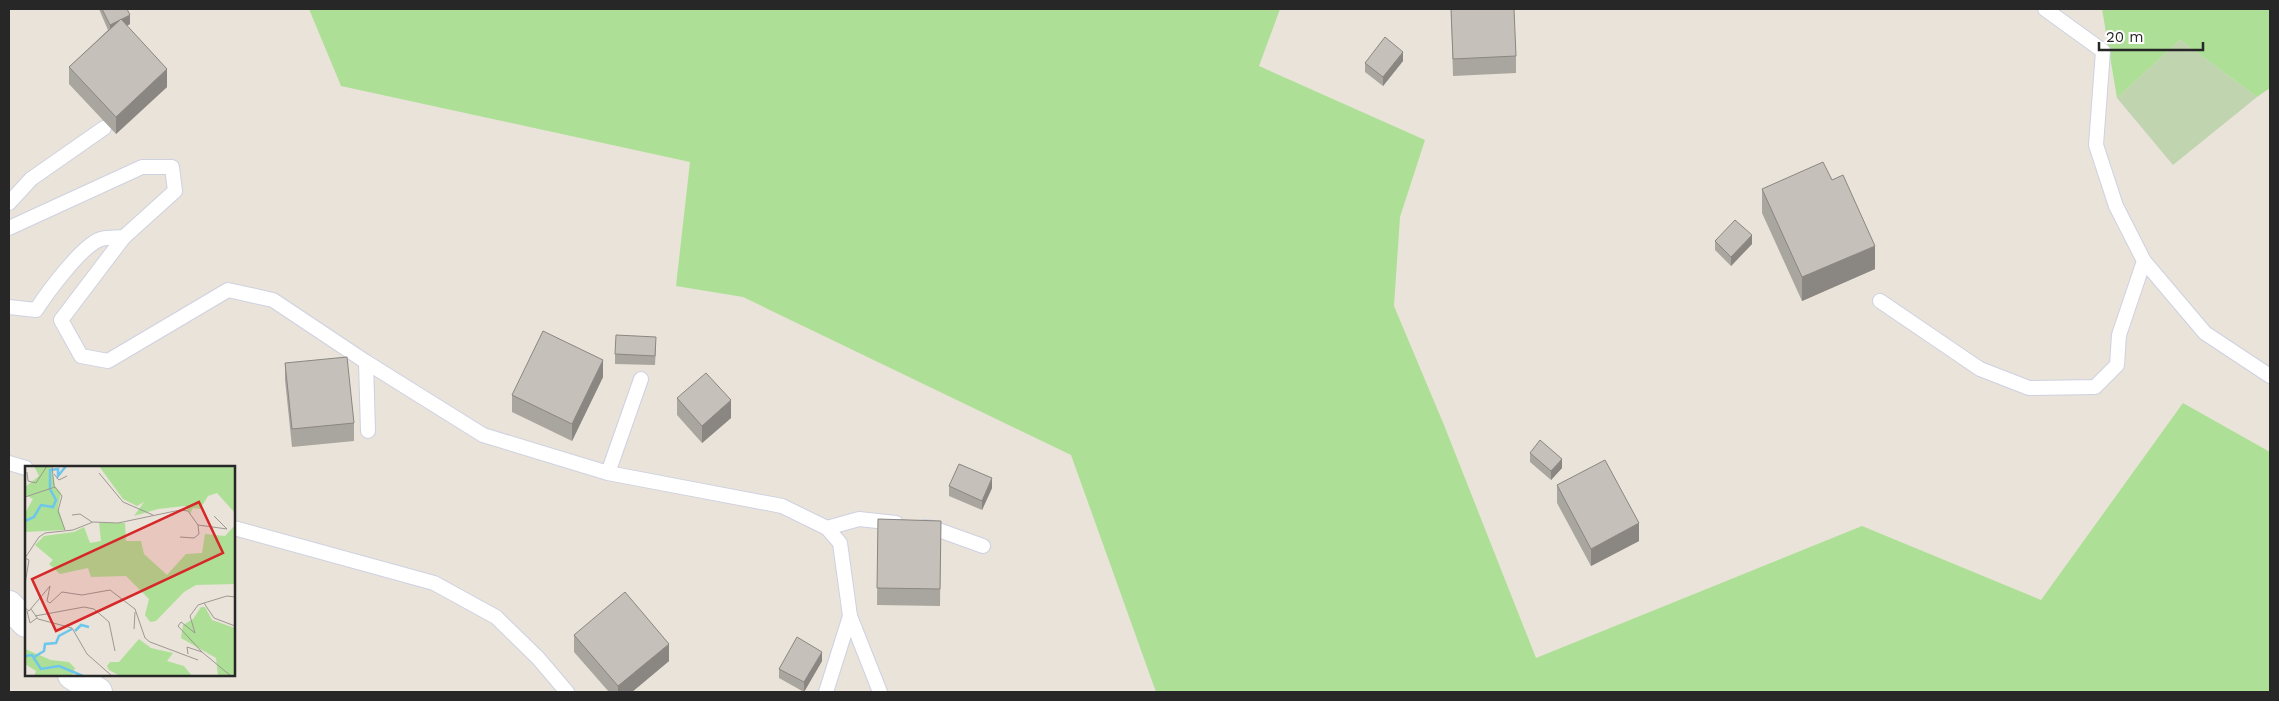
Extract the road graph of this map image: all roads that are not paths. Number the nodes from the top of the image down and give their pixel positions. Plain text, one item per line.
1 (2044, 9) edge
2 (104, 128) dead end
3 (9, 203) edge
4 (9, 228) edge
5 (124, 237) junction
6 (2144, 260) junction
7 (1880, 300) dead end
8 (9, 307) edge
9 (366, 362) junction
10 (2270, 376) edge
11 (640, 379) dead end
12 (368, 431) dead end
13 (9, 463) edge
14 (25, 468) edge
15 (608, 473) junction
16 (235, 528) edge
17 (827, 528) junction
18 (983, 546) dead end
19 (9, 605) edge
20 (850, 616) junction
21 (25, 622) edge
22 (74, 676) edge
23 (98, 692) edge
24 (567, 692) edge
25 (826, 692) edge
26 (880, 692) edge

1 - 6 lane
2 - 3 lane
4 - 5 lane
5 - 8 lane
5 - 9 lane
6 - 7 lane
6 - 10 lane
9 - 12 lane
9 - 15 lane
11 - 15 lane
13 - 14 lane
15 - 17 lane
16 - 24 lane
17 - 18 lane
17 - 20 lane
19 - 21 street
20 - 25 lane
20 - 26 lane
22 - 23 street

